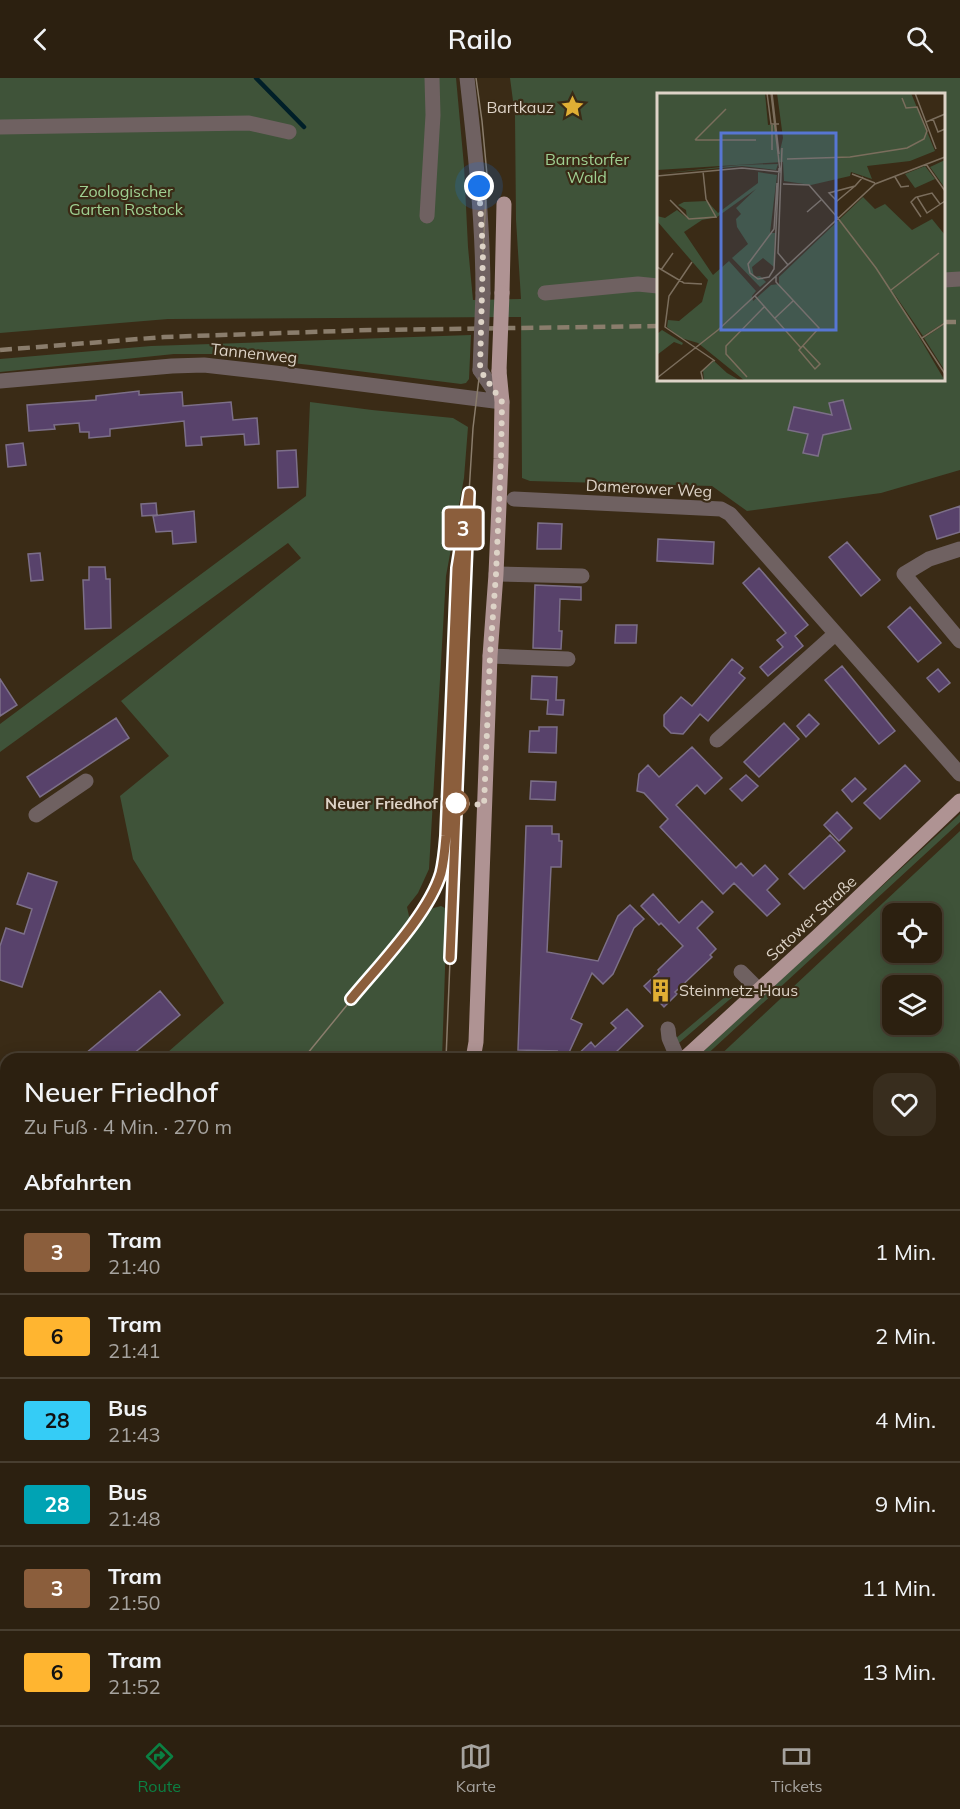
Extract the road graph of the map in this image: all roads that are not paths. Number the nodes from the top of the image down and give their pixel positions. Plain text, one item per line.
1 (432, 78) edge
2 (467, 78) edge
3 (0, 127) edge
4 (289, 132) dead end
5 (504, 204) dead end
6 (427, 216) dead end
7 (960, 279) edge
8 (945, 280) edge
9 (657, 286) edge
10 (545, 292) dead end
11 (0, 381) edge
12 (502, 402) junction
13 (514, 499) dead end
14 (960, 549) edge
15 (496, 574) junction
16 (582, 576) dead end
17 (835, 634) junction
18 (960, 641) edge
19 (490, 656) junction
20 (568, 659) dead end
21 (717, 740) dead end
22 (960, 774) edge
23 (86, 781) dead end
24 (960, 801) edge
25 (36, 815) dead end
26 (741, 972) dead end
27 (759, 990) junction
28 (668, 1029) dead end
29 (476, 1042) junction
30 (474, 1053) edge
31 (479, 1053) edge
32 (675, 1053) edge
33 (691, 1053) edge

1 - 6 street
2 - 12 street, bridge
3 - 4 street
5 - 12 main road, bridge
7 - 8 street
9 - 10 street
11 - 12 street, Tannenweg
12 - 15 main road
13 - 17 street, Damerower Weg
14 - 18 street
15 - 16 street
15 - 19 main road
17 - 21 street
17 - 22 street, Damerower Weg
19 - 20 street
19 - 29 main road
23 - 25 street
24 - 27 main road, Satower Straße
26 - 27 street
27 - 33 main road, Satower Straße
28 - 32 street
29 - 30 main road
29 - 31 main road

